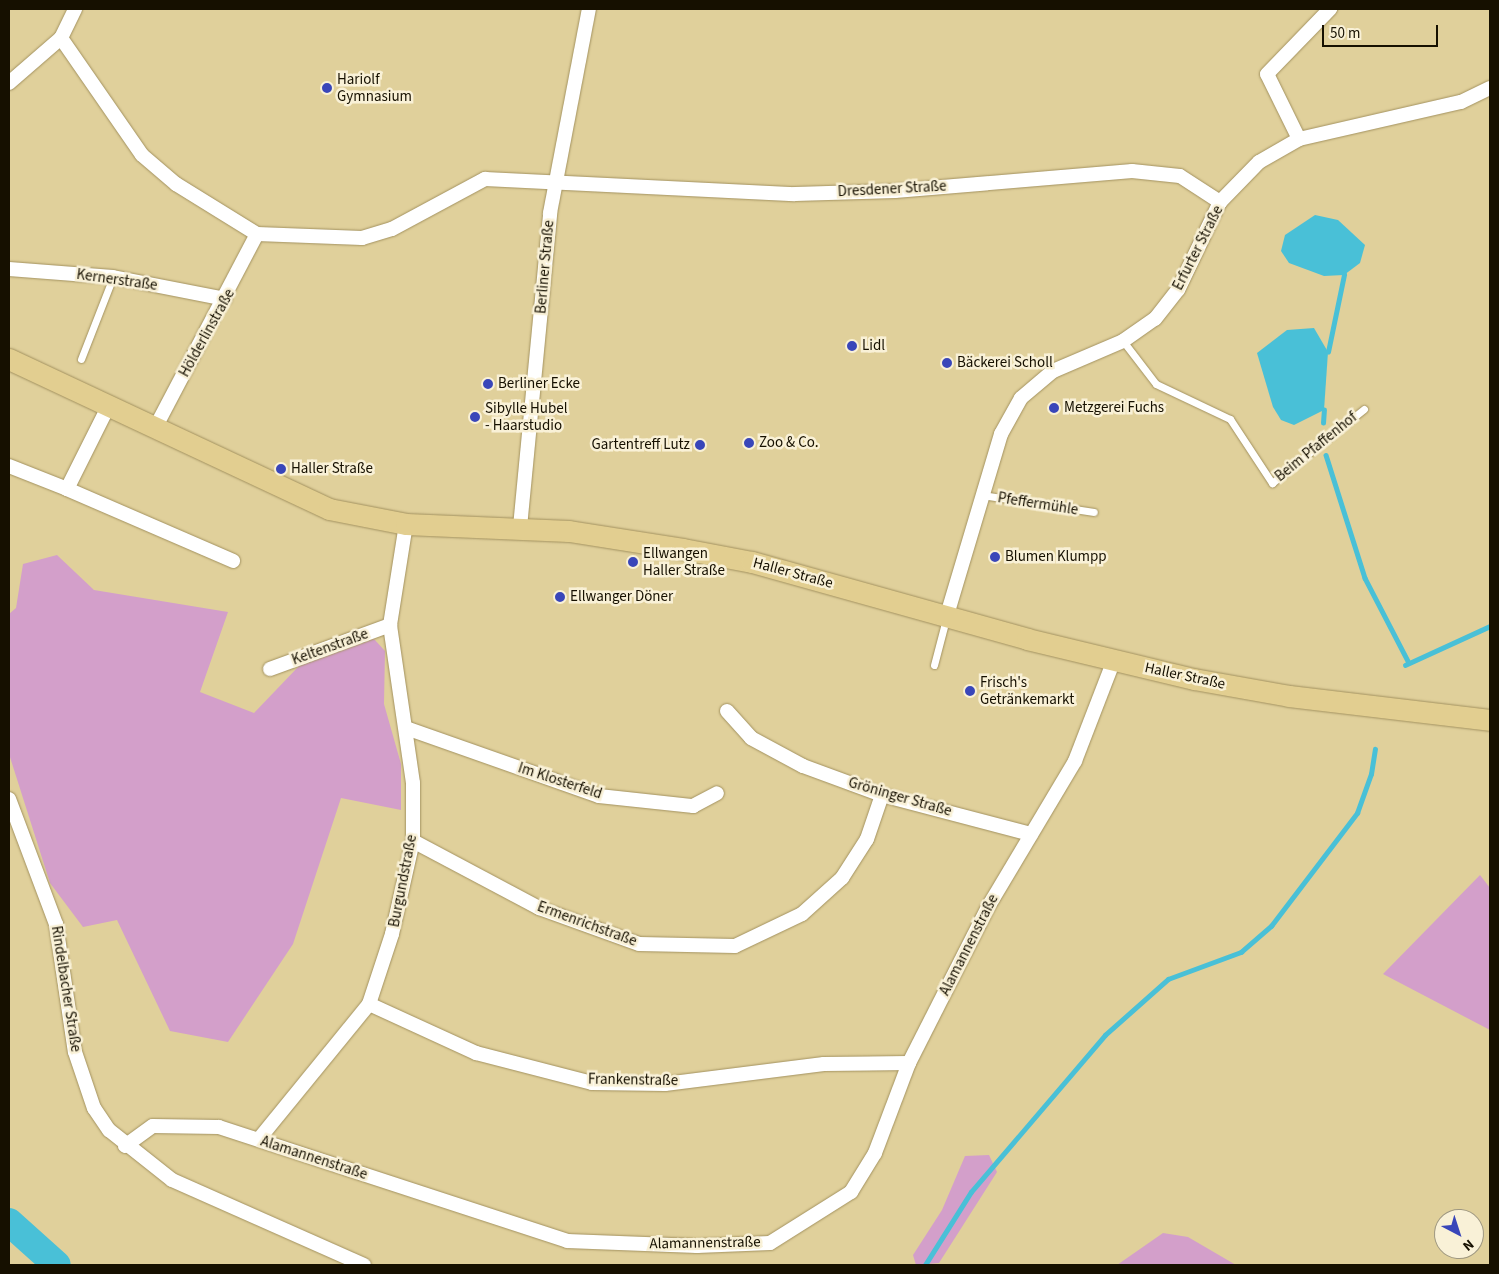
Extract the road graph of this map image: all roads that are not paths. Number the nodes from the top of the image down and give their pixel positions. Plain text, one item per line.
1 (75, 9) edge
2 (588, 9) edge
3 (1330, 9) edge
4 (61, 38) junction
5 (9, 83) edge
6 (1490, 88) edge
7 (1299, 139) junction
8 (555, 183) junction
9 (1220, 202) junction
10 (257, 234) junction
11 (9, 269) edge
12 (113, 277) junction
13 (225, 299) junction
14 (1123, 341) junction
15 (81, 359) dead end
16 (9, 360) edge
17 (106, 409) junction
18 (1364, 409) dead end
19 (154, 430) junction
20 (9, 466) edge
21 (67, 489) junction
22 (982, 495) junction
23 (1094, 512) dead end
24 (406, 524) junction
25 (520, 527) junction
26 (233, 560) dead end
27 (947, 615) junction
28 (390, 625) junction
29 (1114, 660) junction
30 (934, 665) dead end
31 (270, 669) dead end
32 (727, 711) dead end
33 (1490, 720) edge
34 (406, 728) junction
35 (717, 794) dead end
36 (882, 795) junction
37 (9, 799) edge
38 (1031, 834) junction
39 (413, 842) junction
40 (369, 1004) junction
41 (909, 1063) junction
42 (259, 1139) junction
43 (125, 1146) junction
44 (364, 1265) edge

1 - 4 street
2 - 8 street, Berliner Straße
3 - 7 street
4 - 5 street
4 - 10 street
6 - 7 street, Erfurter Straße
7 - 9 street, Erfurter Straße
8 - 9 street, Dresdener Straße
8 - 10 street, Dresdener Straße
8 - 25 street, Berliner Straße
9 - 14 street, Erfurter Straße
10 - 13 street, Hölderlinstraße
11 - 12 street, Kernerstraße
12 - 13 street, Kernerstraße
12 - 15 lane
13 - 19 street, Hölderlinstraße
14 - 18 lane, Beim Pfaffenhof
14 - 22 street, Erfurter Straße
16 - 17 main road, Haller Straße
17 - 19 main road, Haller Straße
17 - 21 street
19 - 24 main road, Haller Straße
20 - 21 street
21 - 26 street
22 - 23 lane, Pfeffermühle
22 - 27 street, Erfurter Straße
24 - 25 main road, Haller Straße
24 - 28 street, Burgundstraße
25 - 27 main road, Haller Straße
27 - 29 main road, Haller Straße
27 - 30 lane
28 - 31 street, Keltenstraße
28 - 34 street, Burgundstraße
29 - 33 main road, Haller Straße
29 - 38 street, Alamannenstraße
32 - 36 street, Gröninger Straße
34 - 35 street, Im Klosterfeld
34 - 39 street, Burgundstraße
36 - 38 street, Gröninger Straße
36 - 39 street, Ermenrichstraße
37 - 43 street, Rindelbacher Straße
38 - 41 street, Alamannenstraße
39 - 40 street, Burgundstraße
40 - 41 street, Frankenstraße
40 - 42 street, Burgundstraße
41 - 42 street, Alamannenstraße
42 - 43 street, Alamannenstraße
43 - 44 street, Rindelbacher Straße

